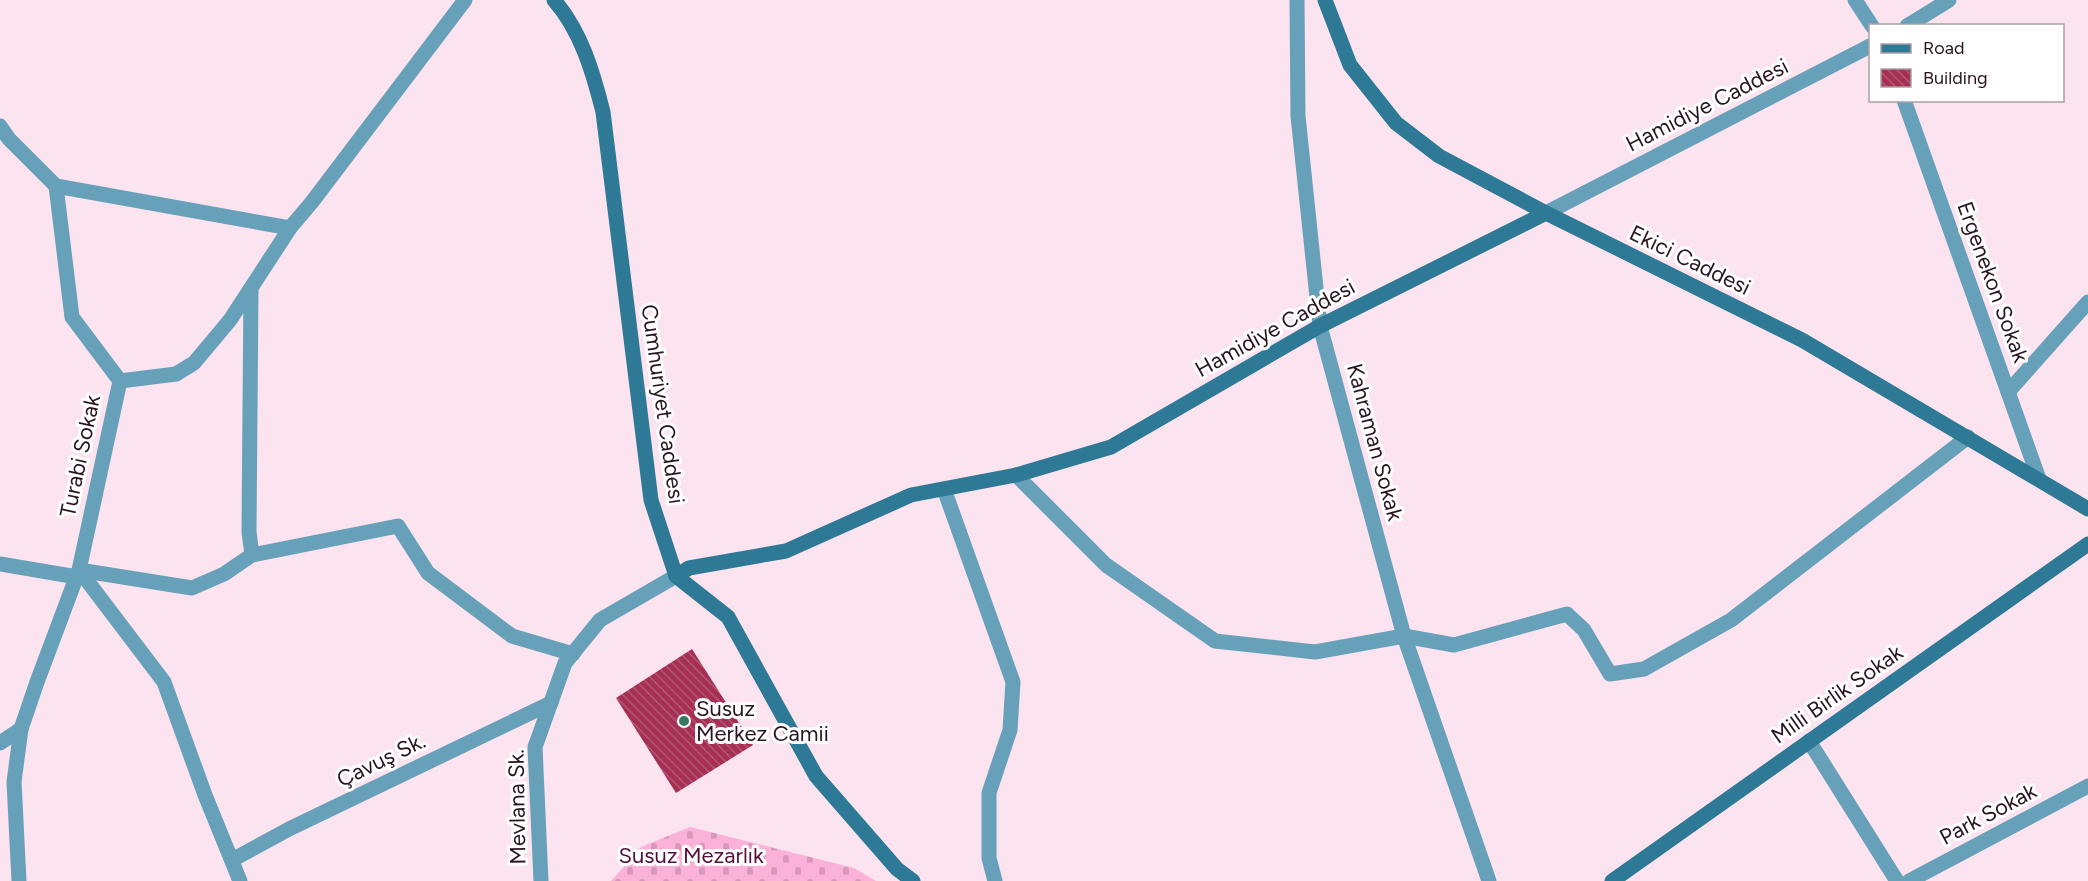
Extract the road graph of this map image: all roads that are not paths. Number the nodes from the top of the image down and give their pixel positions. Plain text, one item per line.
1 (465, 0) edge
2 (1297, 0) edge
3 (1325, 0) edge
4 (1855, 0) edge
5 (1949, 0) edge
6 (561, 3) edge
7 (1871, 24) edge
8 (1910, 24) edge
9 (1869, 47) edge
10 (1905, 102) edge
11 (0, 126) edge
12 (5, 141) edge
13 (56, 186) junction
14 (1546, 213) junction
15 (290, 228) junction
16 (251, 288) junction
17 (2088, 302) edge
18 (1320, 326) junction
19 (120, 381) junction
20 (2008, 392) junction
21 (1968, 437) junction
22 (1016, 475) junction
23 (2038, 480) junction
24 (944, 489) junction
25 (2088, 509) edge
26 (2088, 544) edge
27 (252, 555) junction
28 (0, 564) edge
29 (78, 574) junction
30 (676, 576) junction
31 (1404, 636) junction
32 (573, 654) junction
33 (551, 703) junction
34 (21, 729) junction
35 (1809, 741) junction
36 (0, 743) edge
37 (2088, 786) edge
38 (232, 860) junction
39 (20, 881) edge
40 (240, 881) edge
41 (541, 881) edge
42 (914, 881) edge
43 (995, 881) edge
44 (1489, 881) edge
45 (1612, 881) edge
46 (1898, 881) edge
47 (1909, 881) edge

1 - 15 street, Turabi Sokak
2 - 18 street, Kahraman Sokak
3 - 14 main road, Ekici Caddesi
4 - 7 street
5 - 8 street
6 - 30 main road, Cumhuriyet Caddesi
9 - 14 street, Hamidiye Caddesi
10 - 20 street, Ergenekon Sokak
11 - 12 street
12 - 13 street
13 - 15 street
13 - 19 street
14 - 18 main road, Hamidiye Caddesi
14 - 21 main road, Ekici Caddesi
15 - 16 street, Turabi Sokak
16 - 19 street, Turabi Sokak
16 - 27 street
17 - 20 street
18 - 22 main road, Hamidiye Caddesi
18 - 31 street, Kahraman Sokak
19 - 29 street, Turabi Sokak
20 - 23 street, Ergenekon Sokak
21 - 23 main road, Ekici Caddesi
21 - 31 street
22 - 24 main road, Hamidiye Caddesi
22 - 31 street
23 - 25 main road, Ekici Caddesi
24 - 30 main road, Hamidiye Caddesi
24 - 43 street
26 - 35 main road, Milli Birlik Sokak
27 - 29 street
27 - 32 street
28 - 29 street
29 - 34 street, Turabi Sokak
29 - 38 street
30 - 32 street, Mevlana Sk.
30 - 42 main road
31 - 44 street, Kahraman Sokak
32 - 33 street, Mevlana Sk.
33 - 38 street, Çavuş Sk.
33 - 41 street, Mevlana Sk.
34 - 36 street
34 - 39 street, Turabi Sokak
35 - 45 main road, Milli Birlik Sokak
35 - 46 street
37 - 47 street, Park Sokak
38 - 40 street

